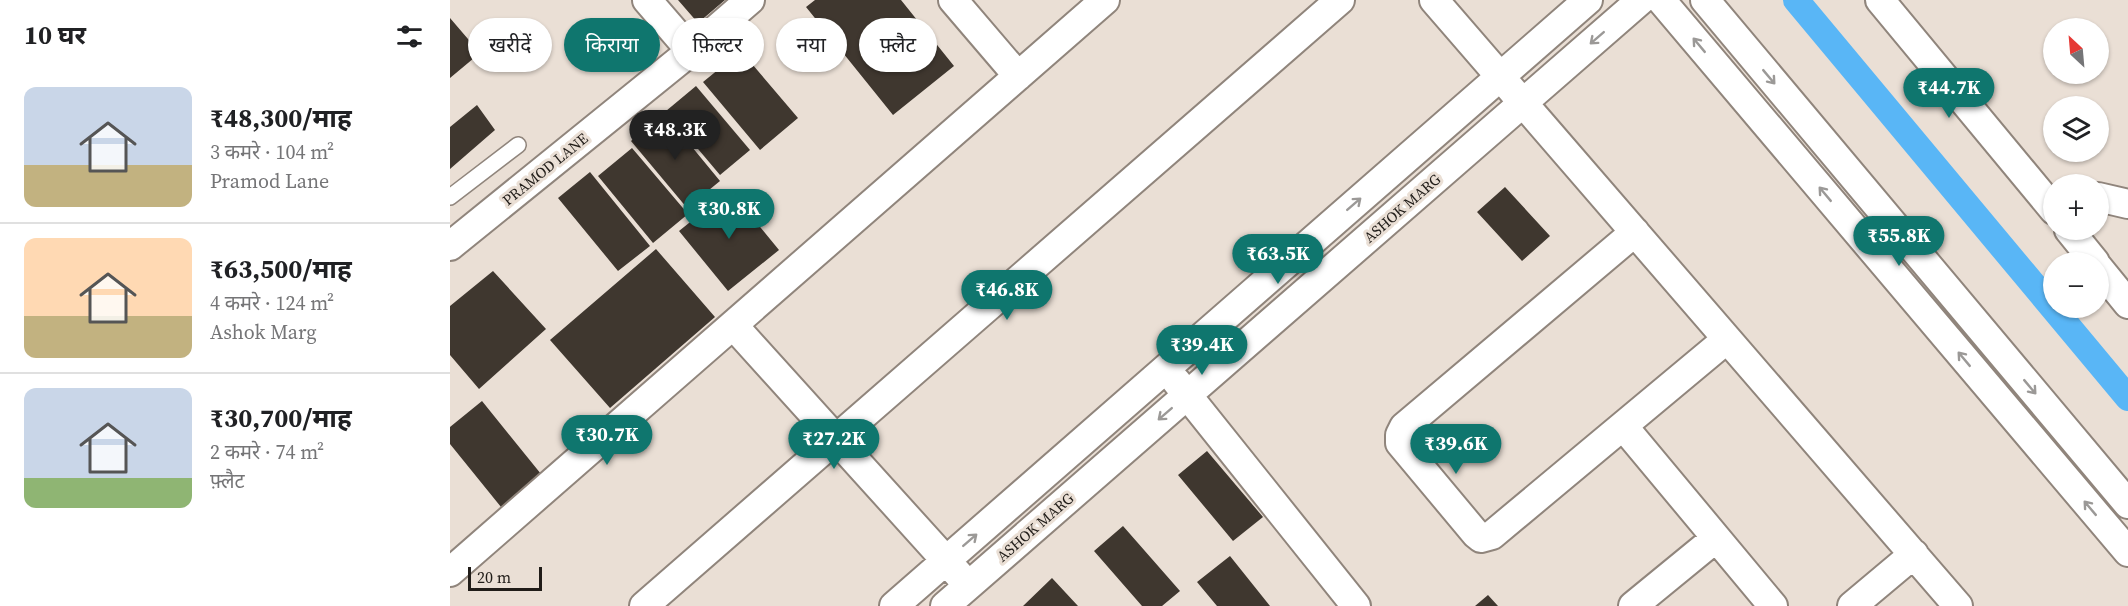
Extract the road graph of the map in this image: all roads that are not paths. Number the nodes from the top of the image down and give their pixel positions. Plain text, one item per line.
1 (647, 0) edge
2 (750, 0) edge
3 (953, 0) edge
4 (1105, 0) edge
5 (1340, 0) edge
6 (1434, 0) edge
7 (1588, 0) edge
8 (1641, 0) edge
9 (1661, 0) edge
10 (1705, 0) edge
11 (1880, 0) edge
12 (729, 18) edge
13 (672, 29) edge
14 (672, 66) edge
15 (1018, 76) junction
16 (1500, 76) junction
17 (1523, 103) junction
18 (518, 145) dead end
19 (2043, 186) edge
20 (450, 197) edge
21 (2109, 200) edge
22 (2128, 204) edge
23 (1635, 232) junction
24 (2077, 240) edge
25 (450, 246) edge
26 (2087, 252) edge
27 (2109, 281) edge
28 (2128, 304) edge
29 (733, 325) junction
30 (1727, 339) junction
31 (1166, 369) junction
32 (1187, 395) junction
33 (1623, 426) junction
34 (837, 438) junction
35 (2128, 504) edge
36 (1716, 538) junction
37 (2128, 552) edge
38 (1914, 554) junction
39 (948, 560) junction
40 (450, 572) edge
41 (968, 586) junction
42 (1346, 602) edge
43 (645, 606) edge
44 (894, 606) edge
45 (945, 606) edge
46 (1633, 606) edge
47 (1773, 606) edge
48 (1852, 606) edge
49 (1958, 606) edge

1 - 13 street
2 - 12 street, PRAMOD LANE
3 - 15 street
4 - 15 street
5 - 34 street
6 - 16 street
7 - 16 street
8 -> 17 street, ASHOK MARG
37 -> 9 street
10 -> 35 street
11 - 19 street
14 - 25 street, PRAMOD LANE
15 - 29 street
16 - 17 street
31 -> 16 street
17 - 23 street
17 - 32 street, ASHOK MARG
18 - 20 lane
21 - 22 street
23 - 30 street
23 - 33 street
24 - 26 street
27 - 28 street
29 - 34 street
29 - 40 street
30 - 33 street
30 - 38 street
31 - 32 street
39 -> 31 street
32 -> 41 street, ASHOK MARG
32 - 42 street
33 - 36 street
34 - 39 street
34 - 43 street
36 - 46 street
36 - 47 street
38 - 48 street
38 - 49 street
39 - 41 street
39 - 44 street
41 - 45 street, ASHOK MARG

